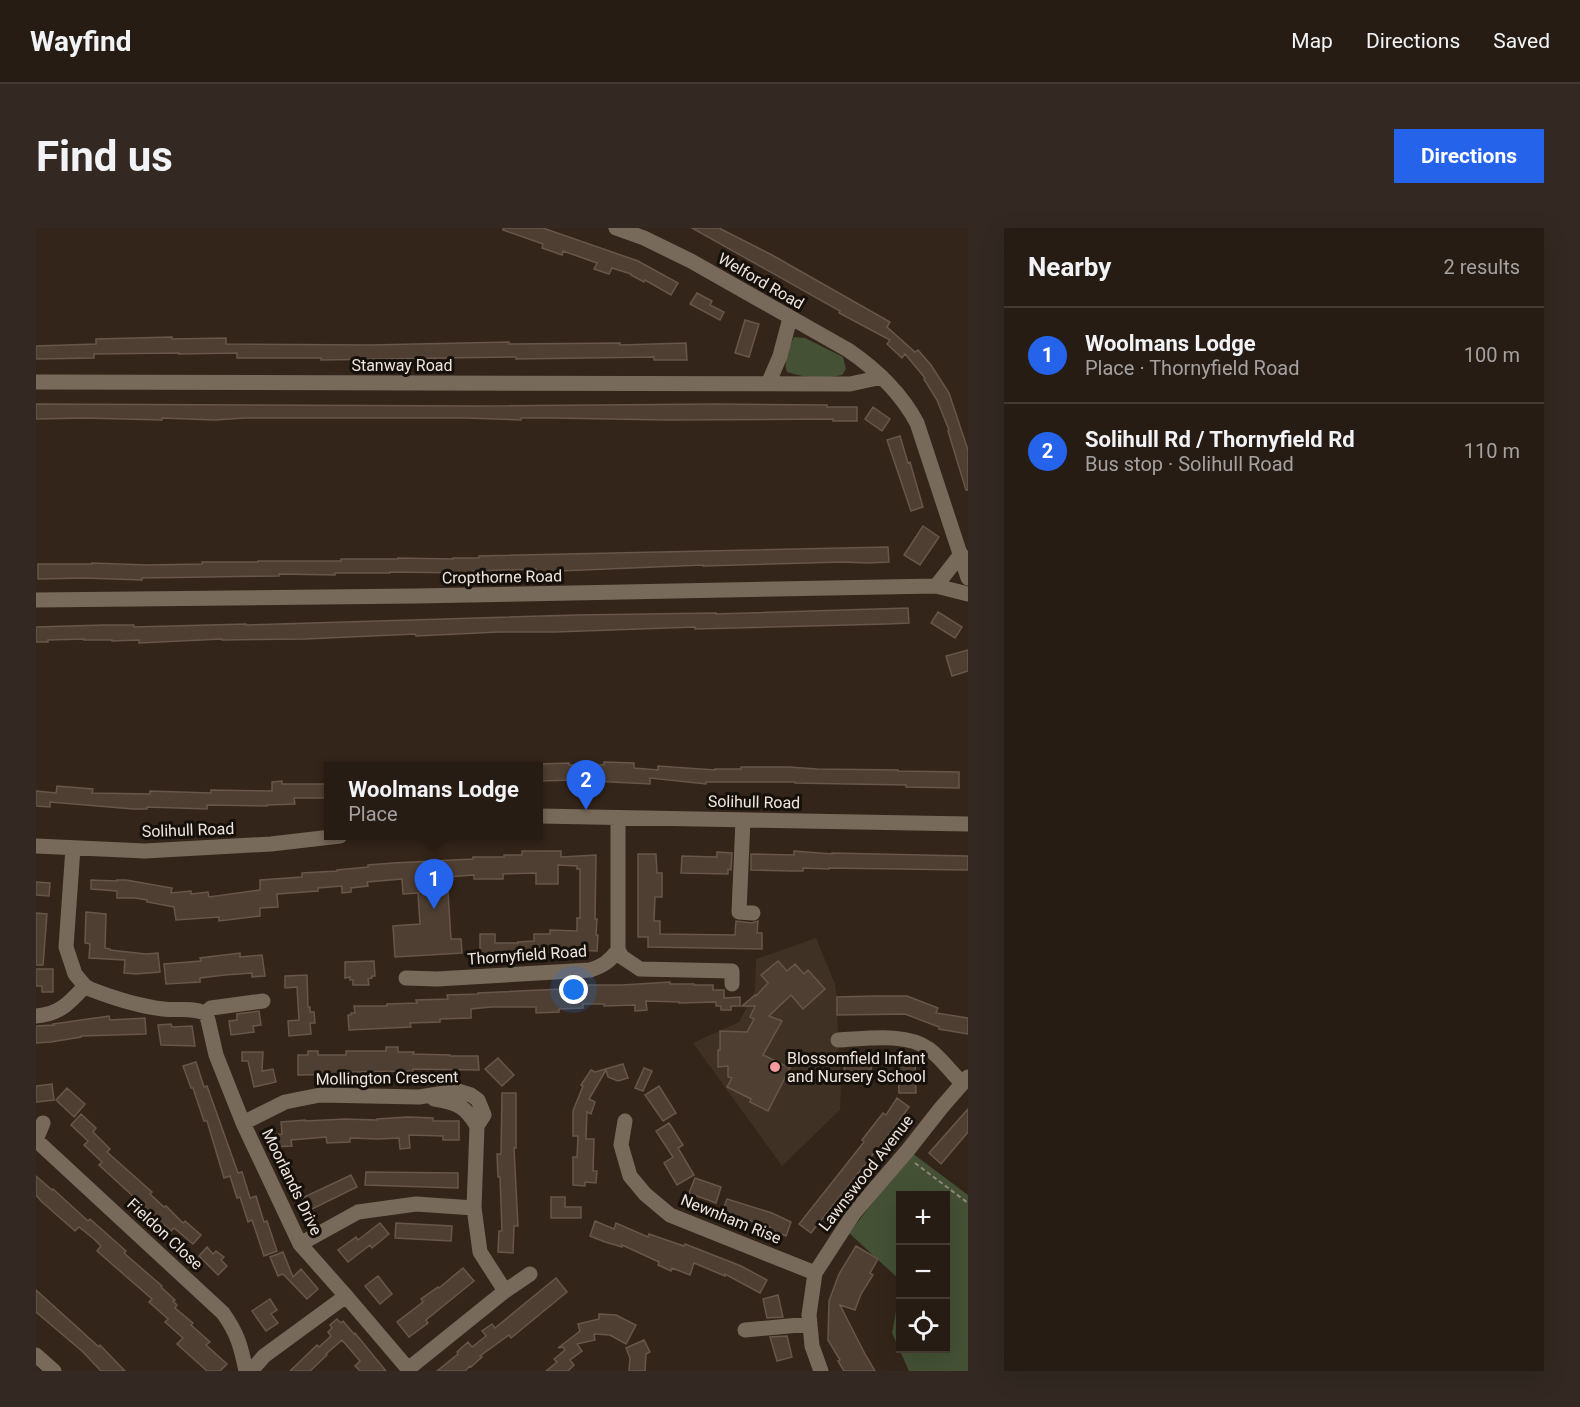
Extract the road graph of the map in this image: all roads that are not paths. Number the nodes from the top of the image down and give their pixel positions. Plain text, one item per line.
1 (616, 228) edge
2 (790, 318) junction
3 (882, 377) junction
4 (36, 382) edge
5 (768, 384) junction
6 (961, 554) junction
7 (968, 578) edge
8 (936, 586) junction
9 (968, 594) edge
10 (36, 600) edge
11 (543, 816) edge
12 (618, 818) junction
13 (743, 820) junction
14 (968, 824) edge
15 (324, 838) edge
16 (36, 846) edge
17 (73, 849) junction
18 (753, 913) dead end
19 (618, 950) junction
20 (406, 978) dead end
21 (732, 984) dead end
22 (85, 986) junction
23 (263, 1002) dead end
24 (206, 1013) junction
25 (36, 1016) edge
26 (838, 1040) dead end
27 (965, 1080) edge
28 (625, 1121) dead end
29 (43, 1123) dead end
30 (243, 1123) junction
31 (474, 1208) junction
32 (300, 1244) junction
33 (815, 1273) junction
34 (530, 1274) dead end
35 (505, 1291) junction
36 (346, 1296) junction
37 (810, 1324) junction
38 (745, 1330) dead end
39 (36, 1355) edge
40 (409, 1370) edge
41 (54, 1371) edge
42 (246, 1371) edge
43 (251, 1371) edge
44 (821, 1371) edge

1 - 2 street, Welford Road
2 - 3 street, Welford Road
2 - 5 street
3 - 5 street, Stanway Road
3 - 6 street
4 - 5 street, Stanway Road
6 - 7 street
6 - 8 street
8 - 9 street, Cropthorne Road
8 - 10 street, Cropthorne Road
11 - 12 street, Solihull Road
12 - 13 street, Solihull Road
12 - 19 street
13 - 14 street, Solihull Road
13 - 18 street
15 - 17 street, Solihull Road
16 - 17 street, Solihull Road
17 - 22 street
19 - 20 street, Thornyfield Road
19 - 21 street
22 - 24 street
22 - 25 street
23 - 24 street
24 - 30 street, Moorlands Drive
26 - 27 street
27 - 33 street, Lawnswood Avenue
28 - 33 street, Newnham Rise
29 - 42 street, Fieldon Close
30 - 31 street, Mollington Crescent
30 - 32 street, Moorlands Drive
31 - 32 street
31 - 35 street, Mollington Crescent
32 - 36 street, Moorlands Drive
33 - 37 street, Lawnswood Avenue
34 - 35 street
35 - 40 street
36 - 40 street, Moorlands Drive
36 - 43 street
37 - 38 street
37 - 44 street, Lawnswood Avenue
39 - 41 street

